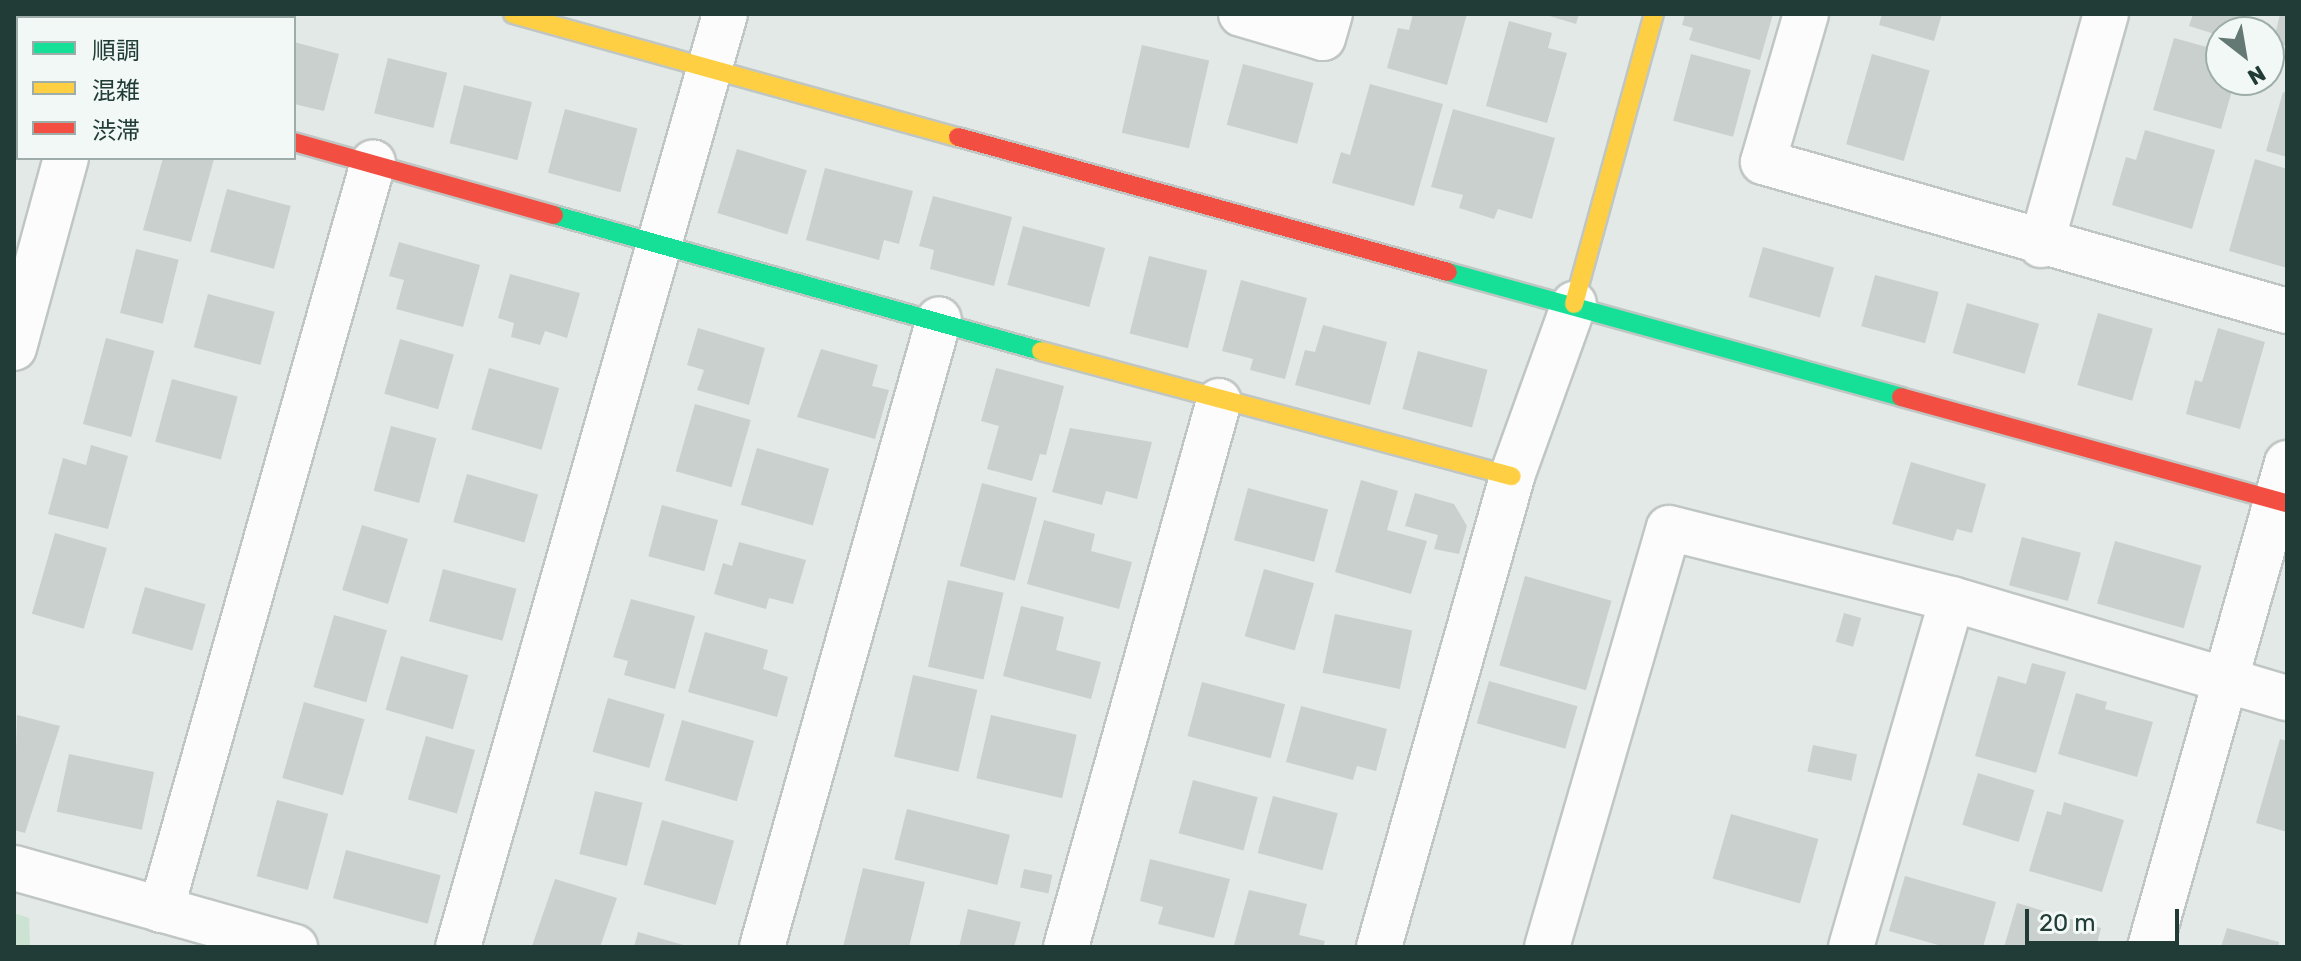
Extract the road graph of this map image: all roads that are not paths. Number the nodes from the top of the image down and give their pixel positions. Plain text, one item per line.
1 (513, 14) edge
2 (725, 14) edge
3 (1241, 14) edge
4 (1330, 14) edge
5 (1654, 14) edge
6 (1806, 14) edge
7 (2106, 14) edge
8 (710, 69) junction
9 (296, 143) edge
10 (65, 160) edge
11 (373, 163) junction
12 (658, 240) junction
13 (2041, 245) junction
14 (1574, 304) junction
15 (2287, 311) edge
16 (939, 319) junction
17 (14, 348) edge
18 (1219, 401) junction
19 (1512, 476) junction
20 (2284, 489) edge
21 (1952, 599) junction
22 (2227, 682) junction
23 (2287, 698) edge
24 (14, 868) edge
25 (161, 910) junction
26 (295, 947) edge
27 (458, 947) edge
28 (762, 947) edge
29 (1066, 947) edge
30 (1379, 947) edge
31 (1547, 947) edge
32 (1851, 947) edge
33 (2150, 947) edge

1 - 8 street
2 - 8 street
3 - 4 street
5 - 14 street
6 - 13 street
7 - 13 street
8 - 12 street
8 - 14 street
9 - 11 street
10 - 17 street
11 - 12 street
11 - 25 street
12 - 16 street
12 - 27 street
13 - 15 street
14 - 19 street
14 - 20 street
16 - 18 street
16 - 28 street
18 - 19 street
18 - 29 street
19 - 30 street
20 - 22 street
21 - 22 street
21 - 31 street
21 - 32 street
22 - 23 street
22 - 33 street
24 - 25 street
25 - 26 street

